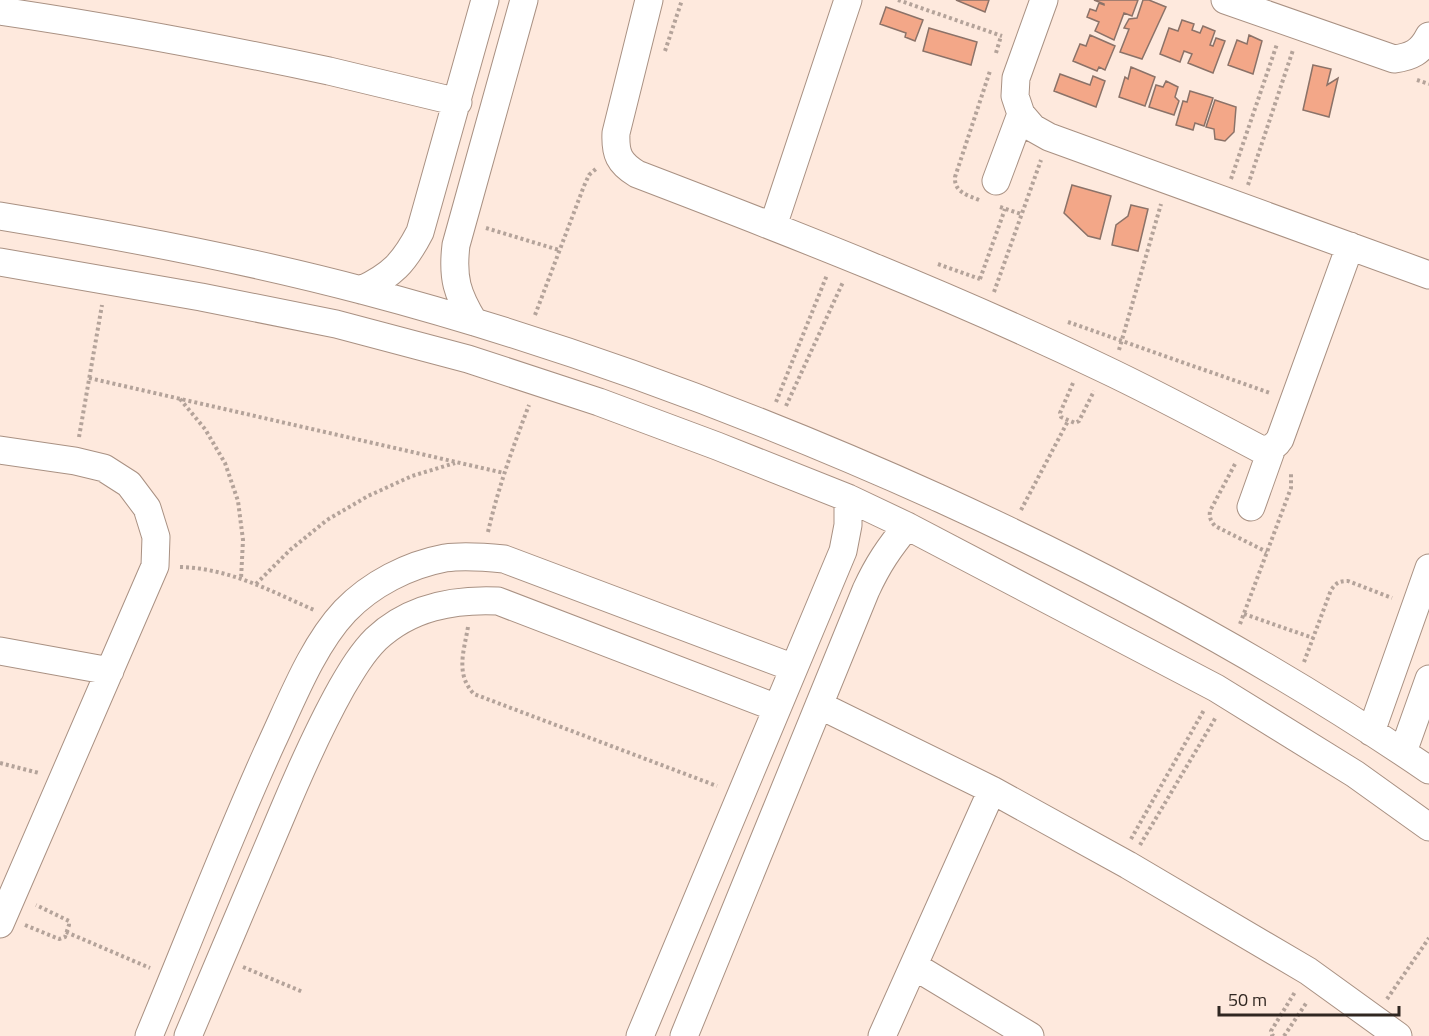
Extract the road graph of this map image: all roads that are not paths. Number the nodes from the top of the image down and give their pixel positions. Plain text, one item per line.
1 (485, 0) edge
2 (524, 0) edge
3 (649, 0) edge
4 (848, 0) edge
5 (1044, 0) edge
6 (1240, 2) edge
7 (0, 11) edge
8 (1425, 48) edge
9 (458, 102) junction
10 (1021, 114) junction
11 (993, 196) road end
12 (0, 216) edge
13 (772, 226) junction
14 (420, 232) junction
15 (459, 233) junction
16 (1350, 246) junction
17 (0, 262) edge
18 (1429, 276) edge
19 (361, 290) junction
20 (474, 322) junction
21 (1274, 446) junction
22 (0, 450) edge
23 (848, 498) junction
24 (1251, 507) dead end
25 (907, 526) junction
26 (1429, 568) edge
27 (0, 651) edge
28 (794, 668) junction
29 (110, 671) junction
30 (1429, 679) edge
31 (819, 705) junction
32 (777, 708) junction
33 (1371, 732) junction
34 (1403, 752) junction
35 (1429, 770) edge
36 (992, 790) junction
37 (1429, 826) edge
38 (6, 912) edge
39 (914, 966) junction
40 (149, 1036) edge
41 (188, 1036) edge
42 (640, 1036) edge
43 (684, 1036) edge
44 (882, 1036) edge
45 (1030, 1036) edge
46 (1398, 1036) edge

1 - 9 street
2 - 15 street
3 - 13 street
4 - 13 street
5 - 10 street
6 - 8 street
7 - 9 street
9 - 14 street
10 - 11 street
10 - 16 street
12 - 19 street
13 - 21 street
14 - 15 street
14 - 19 street
15 - 20 street
16 - 18 street
16 - 21 street
17 - 23 street
19 - 20 street
20 - 33 street
21 - 24 street
22 - 29 street
23 - 25 street
23 - 28 street
25 - 31 street
25 - 37 street
26 - 33 street
27 - 29 street
28 - 32 street
28 - 40 street
29 - 38 street
30 - 34 street
31 - 36 street
31 - 43 street
32 - 41 street
32 - 42 street
33 - 34 street
34 - 35 street
36 - 39 street
36 - 46 street
39 - 44 street
39 - 45 street

